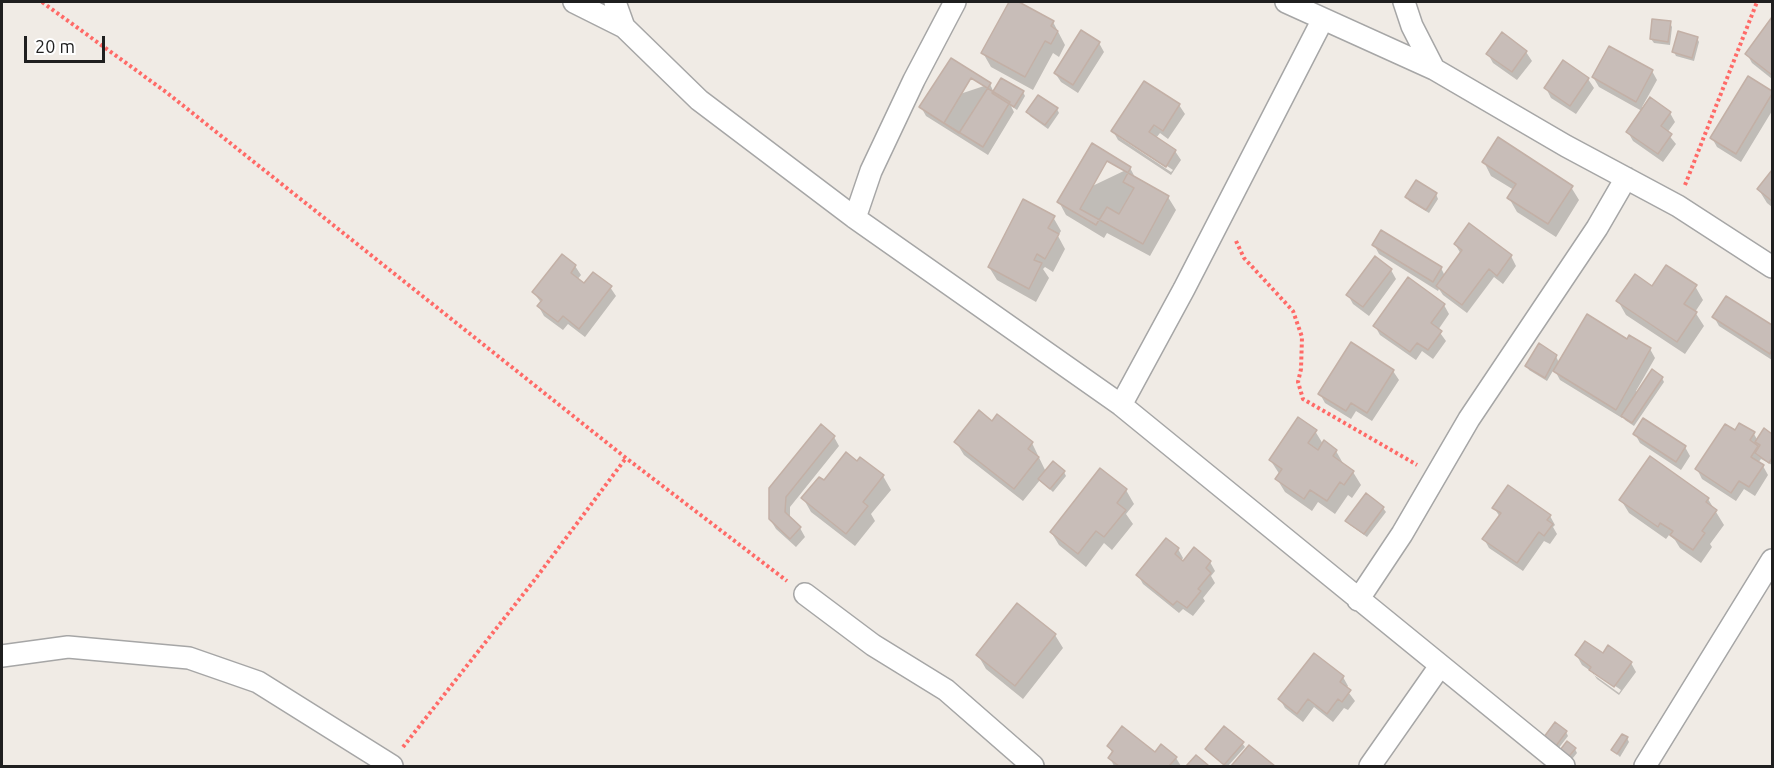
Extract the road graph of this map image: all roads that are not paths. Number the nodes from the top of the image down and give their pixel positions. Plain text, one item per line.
1 (574, 2) edge
2 (615, 2) edge
3 (955, 2) edge
4 (1286, 2) edge
5 (1404, 2) edge
6 (1323, 19) junction
7 (624, 27) junction
8 (1434, 69) junction
9 (1626, 178) junction
10 (855, 218) junction
11 (1773, 267) edge
12 (1120, 405) junction
13 (1773, 560) edge
14 (805, 594) road end
15 (1358, 600) junction
16 (2, 656) edge
17 (1440, 666) junction
18 (391, 765) edge
19 (1033, 766) edge
20 (1370, 766) edge
21 (1564, 766) edge
22 (1645, 766) edge

1 - 7 street
2 - 7 street
3 - 10 street
4 - 6 street
5 - 8 street
6 - 8 street
6 - 12 street
7 - 10 street
8 - 9 street
9 - 11 street
9 - 15 street
10 - 12 street
12 - 15 street
13 - 22 street
14 - 19 street
15 - 17 street
16 - 18 street
17 - 20 street
17 - 21 street

